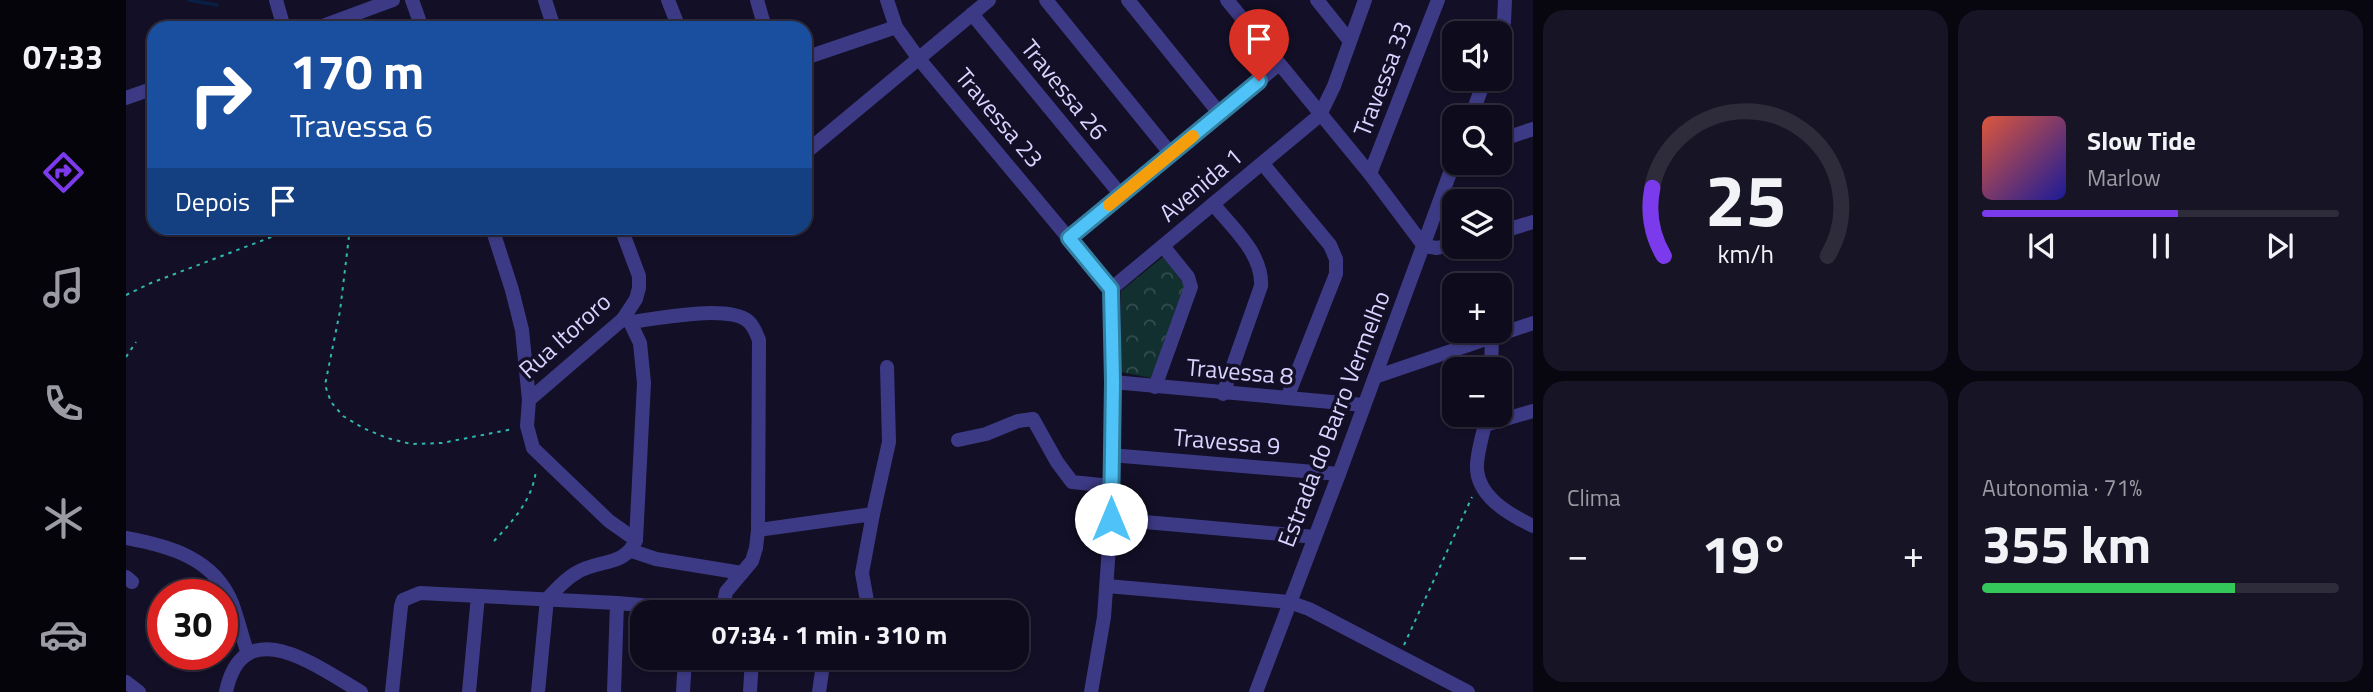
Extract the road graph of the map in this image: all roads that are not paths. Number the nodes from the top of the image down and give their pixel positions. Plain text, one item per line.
1 (276, 0) edge
2 (393, 0) edge
3 (412, 0) edge
4 (545, 0) edge
5 (668, 0) edge
6 (757, 0) edge
7 (887, 0) edge
8 (989, 0) edge
9 (1046, 0) edge
10 (1128, 0) edge
11 (1227, 0) edge
12 (1317, 0) edge
13 (1365, 0) edge
14 (1438, 0) edge
15 (1505, 0) edge
16 (972, 14) junction
17 (282, 21) edge
18 (336, 21) edge
19 (420, 21) edge
20 (552, 21) edge
21 (676, 21) edge
22 (763, 21) edge
23 (1504, 21) edge
24 (895, 27) junction
25 (1349, 40) junction
26 (812, 56) edge
27 (919, 59) junction
28 (1279, 64) junction
29 (147, 90) edge
30 (126, 98) edge
31 (1220, 114) junction
32 (1320, 115) junction
33 (1533, 130) edge
34 (1512, 136) edge
35 (812, 147) edge
36 (1171, 155) junction
37 (1263, 163) junction
38 (1370, 174) junction
39 (1449, 175) edge
40 (1121, 195) junction
41 (1213, 204) junction
42 (1533, 222) edge
43 (1512, 228) edge
44 (494, 235) edge
45 (624, 235) edge
46 (1069, 238) junction
47 (1424, 246) junction
48 (1163, 247) junction
49 (1442, 247) edge
50 (1111, 289) junction
51 (627, 320) junction
52 (1533, 323) edge
53 (1512, 330) edge
54 (1472, 343) edge
55 (887, 367) dead end
56 (1375, 377) junction
57 (1113, 382) junction
58 (1155, 387) junction
59 (1223, 394) junction
60 (1287, 398) junction
61 (529, 400) junction
62 (1364, 405) junction
63 (1533, 411) edge
64 (1512, 415) edge
65 (1485, 427) edge
66 (958, 440) dead end
67 (1110, 455) junction
68 (1339, 474) junction
69 (1111, 486) junction
70 (1533, 512) edge
71 (873, 514) junction
72 (1111, 519) junction
73 (1518, 519) junction
74 (1533, 526) edge
75 (758, 530) junction
76 (1315, 537) junction
77 (126, 538) edge
78 (634, 545) junction
79 (742, 573) junction
80 (1107, 586) junction
81 (478, 596) junction
82 (547, 599) junction
83 (725, 600) edge
84 (867, 600) edge
85 (1289, 602) junction
86 (617, 603) junction
87 (630, 604) edge
88 (248, 654) junction
89 (684, 670) edge
90 (751, 670) edge
91 (822, 670) edge
92 (126, 682) edge
93 (1258, 691) edge
94 (139, 692) edge
95 (226, 692) edge
96 (360, 692) edge
97 (392, 692) edge
98 (469, 692) edge
99 (538, 692) edge
100 (614, 692) edge
101 (683, 692) edge
102 (750, 692) edge
103 (819, 692) edge
104 (1091, 692) edge
105 (1468, 692) edge

1 - 17 street
2 - 18 street
3 - 19 street
4 - 20 street
5 - 21 street
6 - 22 street
7 - 24 street
8 - 16 street
9 - 36 street
10 - 31 street
11 - 28 street
12 - 25 street
13 - 25 street
14 - 38 street, Travessa 33
15 - 23 street
16 - 27 street
16 - 40 street, Travessa 26
24 - 26 street
24 - 27 street, Travessa 23
25 - 32 street
27 - 35 street
27 - 46 street, Travessa 23
28 - 31 street
28 - 32 street
29 - 30 street
31 - 36 street
32 - 37 street, Avenida 1
32 - 38 street
33 - 34 street
36 - 40 street
37 - 41 street, Avenida 1
37 - 60 street
38 - 47 street
39 - 47 street, Estrada do Barro Vermelho
40 - 46 street
41 - 48 street, Avenida 1
41 - 59 street
42 - 43 street
44 - 61 street
45 - 51 street, Rua Itororo
46 - 50 street, Travessa 23
47 - 49 street
47 - 56 street, Estrada do Barro Vermelho
48 - 50 street, Avenida 1
48 - 58 street
50 - 57 street
51 - 61 street, Rua Itororo
51 - 75 street
51 - 78 street
52 - 53 street
54 - 56 street
55 - 71 street
56 - 62 street, Estrada do Barro Vermelho
57 - 58 street, Travessa 8
57 - 67 street
58 - 59 street, Travessa 8
59 - 60 street, Travessa 8
60 - 62 street, Travessa 8
61 - 78 street
62 - 68 street, Estrada do Barro Vermelho
63 - 64 street
65 - 73 street
66 - 69 street
67 - 68 street, Travessa 9
67 - 69 street
68 - 76 street, Estrada do Barro Vermelho
69 - 72 street
70 - 73 street
71 - 75 street
71 - 84 street
72 - 76 street
72 - 80 street
73 - 74 street
75 - 79 street
76 - 85 street, Estrada do Barro Vermelho
77 - 88 street
78 - 79 street
78 - 82 street
79 - 83 street
80 - 85 street
80 - 104 street
81 - 82 street
81 - 97 street
81 - 98 street
82 - 86 street
82 - 99 street
85 - 93 street, Estrada do Barro Vermelho
85 - 105 street
86 - 87 street
86 - 100 street
88 - 95 street
88 - 96 street
89 - 101 street
90 - 102 street
91 - 103 street
92 - 94 street

